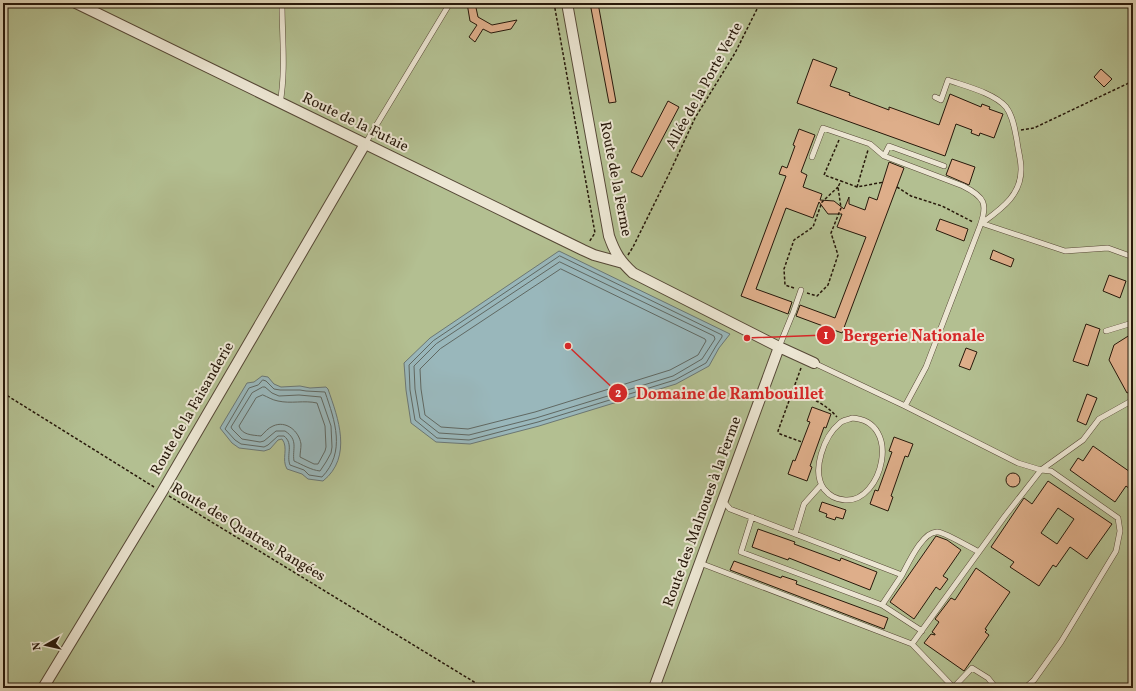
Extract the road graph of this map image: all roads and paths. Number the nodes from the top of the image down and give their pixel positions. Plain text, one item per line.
1 (76, 3) edge
2 (282, 3) edge
3 (450, 3) edge
4 (554, 3) edge
5 (567, 3) edge
6 (760, 3) edge
7 (1133, 81) edge
8 (935, 97) dead end
9 (280, 104) junction
10 (1016, 132) junction
11 (365, 144) junction
12 (837, 145) dead end
13 (866, 156) dead end
14 (884, 156) junction
15 (812, 157) dead end
16 (944, 166) dead end
17 (841, 181) junction
18 (884, 182) dead end
19 (838, 187) junction
20 (857, 187) junction
21 (897, 187) dead end
22 (980, 225) junction
23 (583, 250) junction
24 (1133, 257) edge
25 (622, 263) junction
26 (801, 290) junction
27 (1133, 325) edge
28 (1106, 331) dead end
29 (779, 347) junction
30 (805, 358) junction
31 (814, 363) joint
32 (793, 391) junction
33 (3, 393) edge
34 (1133, 400) edge
35 (905, 406) junction
36 (842, 421) junction
37 (802, 442) dead end
38 (1041, 470) junction
39 (821, 485) junction
40 (162, 492) junction
41 (723, 501) junction
42 (752, 517) junction
43 (795, 534) junction
44 (979, 552) junction
45 (700, 563) junction
46 (902, 575) junction
47 (882, 605) junction
48 (922, 631) junction
49 (912, 644) junction
50 (43, 688) edge
51 (484, 688) edge
52 (654, 688) edge
53 (954, 688) edge
54 (996, 688) edge
55 (1025, 688) edge

1 - 9 street, Route de la Futaie
2 - 9 lane
3 - 11 lane
4 - 23 path
5 - 25 street, Route de la Ferme
6 - 25 path, Allée de la Porte Verte
7 - 10 path
8 - 10 lane
9 - 11 street, Route de la Futaie
10 - 22 lane
11 - 23 street, Route de la Futaie
11 - 40 street, Route de la Faisanderie
12 - 17 path
13 - 20 path
14 - 15 lane
14 - 16 lane
14 - 22 lane
17 - 19 path
17 - 20 path
18 - 20 path
19 - 26 path
19 - 26 path
21 - 22 path
22 - 24 lane
22 - 35 lane
23 - 25 street, Route de la Futaie
25 - 29 street, Route de la Ferme
26 - 29 lane
27 - 28 lane
29 - 30 street, Route de la Ferme
29 - 41 street, Route des Malnoues à la Ferme
30 - 31 street, Route de la Ferme
30 - 32 path
31 - 35 lane
32 - 36 path
32 - 37 path
33 - 40 path, Route des Quatres Rangées
34 - 38 lane
35 - 38 lane
36 - 39 lane
36 - 39 lane
38 - 44 lane
38 - 55 lane
39 - 43 lane
40 - 50 street, Route de la Faisanderie
40 - 51 path, Route des Quatres Rangées
41 - 42 lane
41 - 45 street, Route des Malnoues à la Ferme
42 - 43 lane
42 - 47 lane
43 - 46 lane
44 - 46 lane
44 - 48 lane
45 - 49 lane
45 - 52 street, Route des Malnoues à la Ferme
46 - 47 lane
47 - 48 lane
48 - 49 lane
49 - 53 lane
53 - 54 lane

